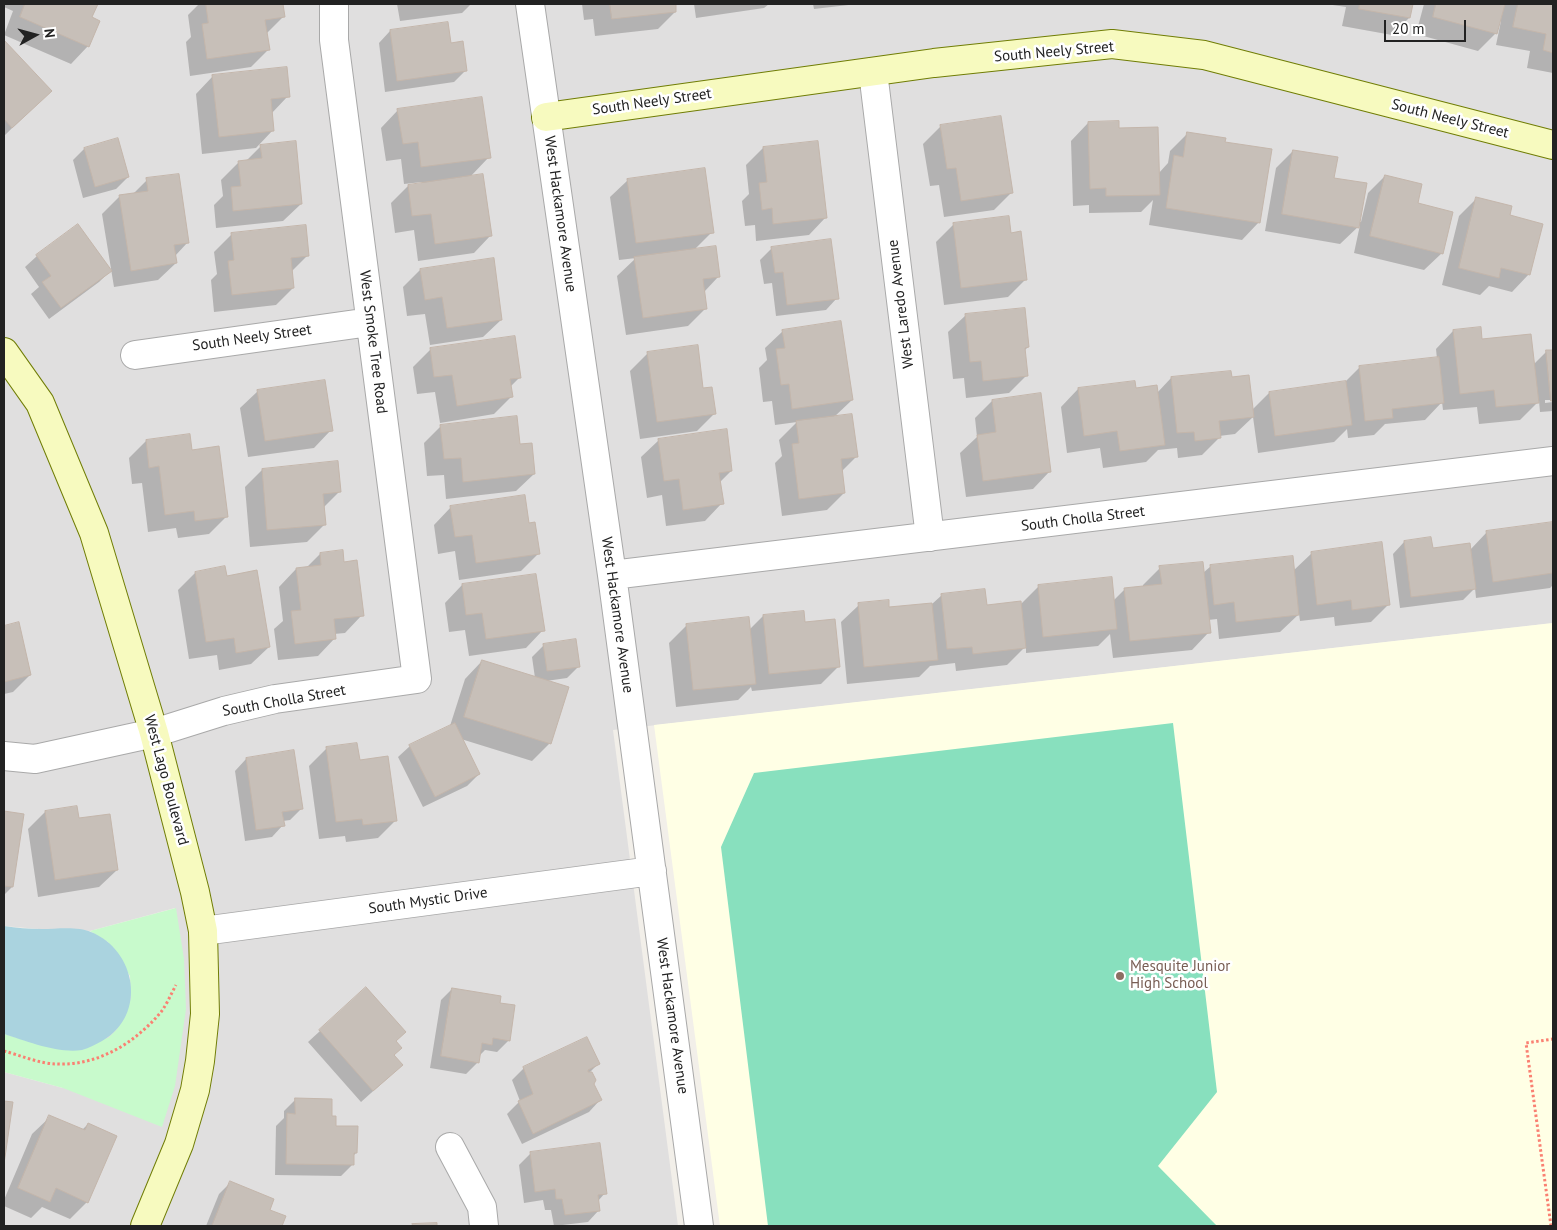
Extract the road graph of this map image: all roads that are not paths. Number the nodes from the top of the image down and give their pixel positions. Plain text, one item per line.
1 (334, 4) edge
2 (530, 4) edge
3 (873, 72) junction
4 (546, 116) junction
5 (1553, 145) edge
6 (370, 322) junction
7 (4, 352) edge
8 (135, 355) dead end
9 (1553, 461) edge
10 (930, 537) junction
11 (612, 575) junction
12 (417, 679) joint
13 (154, 733) junction
14 (4, 756) edge
15 (652, 871) junction
16 (203, 931) junction
17 (450, 1147) dead end
18 (145, 1226) edge
19 (484, 1226) edge
20 (700, 1226) edge

1 - 6 street, West Smoke Tree Road
2 - 4 street, West Hackamore Avenue
3 - 4 street, South Neely Street
3 - 5 street, South Neely Street
3 - 10 street, West Laredo Avenue
4 - 11 street, West Hackamore Avenue
6 - 8 street, South Neely Street
6 - 12 street, West Smoke Tree Road
7 - 13 street, West Lago Boulevard
9 - 10 street, South Cholla Street
10 - 11 street, South Cholla Street
11 - 15 street, West Hackamore Avenue
12 - 13 street, South Cholla Street
13 - 14 street, South Cholla Street
13 - 16 street, West Lago Boulevard
15 - 16 street, South Mystic Drive
15 - 20 street, West Hackamore Avenue
16 - 18 street, West Lago Boulevard
17 - 19 street

